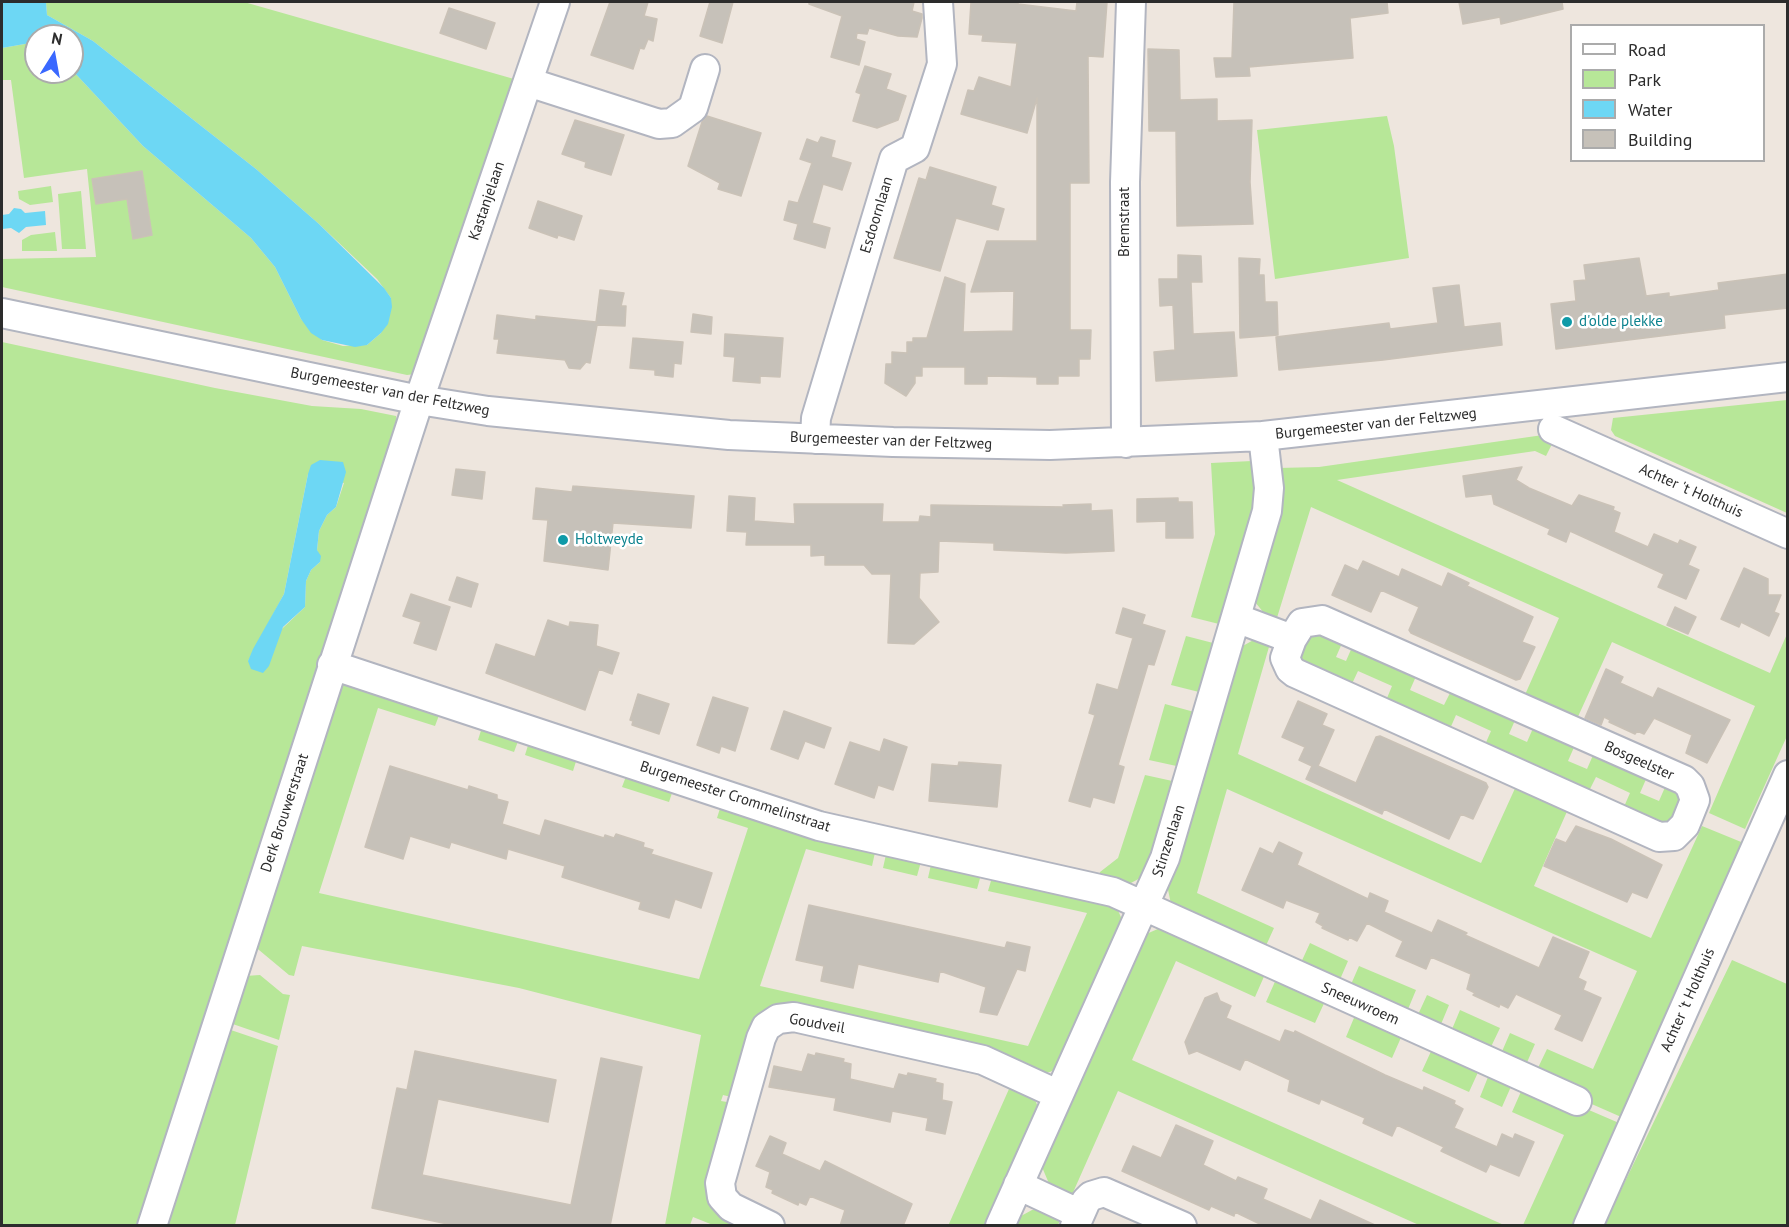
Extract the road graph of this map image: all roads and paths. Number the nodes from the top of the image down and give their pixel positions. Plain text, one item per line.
1 (555, 2) edge
2 (938, 2) edge
3 (1131, 2) edge
4 (705, 69) dead end
5 (528, 82) junction
6 (2, 313) edge
7 (1788, 377) edge
8 (1587, 399) junction
9 (419, 400) junction
10 (1553, 429) dead end
11 (1263, 436) junction
12 (815, 439) junction
13 (1126, 443) junction
14 (1594, 447) junction
15 (1788, 534) edge
16 (1236, 618) junction
17 (1292, 639) junction
18 (333, 665) junction
19 (1788, 775) edge
20 (1143, 907) junction
21 (1058, 1094) junction
22 (1577, 1101) dead end
23 (1018, 1185) junction
24 (1077, 1220) edge
25 (152, 1226) edge
26 (770, 1226) edge
27 (1000, 1226) edge
28 (1182, 1226) edge
29 (1588, 1226) edge

1 - 5 street, Kastanjelaan
2 - 12 street, Esdoornlaan
3 - 13 street, Bremstraat
4 - 5 street
5 - 9 street, Kastanjelaan
6 - 9 street, Burgemeester van der Feltzweg
7 - 8 street, Burgemeester van der Feltzweg
8 - 11 street, Burgemeester van der Feltzweg
8 - 14 street
9 - 12 street, Burgemeester van der Feltzweg
9 - 18 street, Derk Brouwerstraat
10 - 14 street, Achter 't Holthuis
11 - 13 street, Burgemeester van der Feltzweg
11 - 16 street, Stinzenlaan
12 - 13 street, Burgemeester van der Feltzweg
14 - 15 street, Achter 't Holthuis
16 - 17 street
16 - 20 street, Stinzenlaan
17 - 17 street, Bosgeelster
18 - 20 street, Burgemeester Crommelinstraat
18 - 25 street, Derk Brouwerstraat
19 - 29 street, Achter 't Holthuis
20 - 21 street, Stinzenlaan
20 - 22 street, Sneeuwroem
21 - 23 street, Stinzenlaan
21 - 26 street, Goudveil
23 - 24 street
23 - 27 street, Stinzenlaan
24 - 28 street

